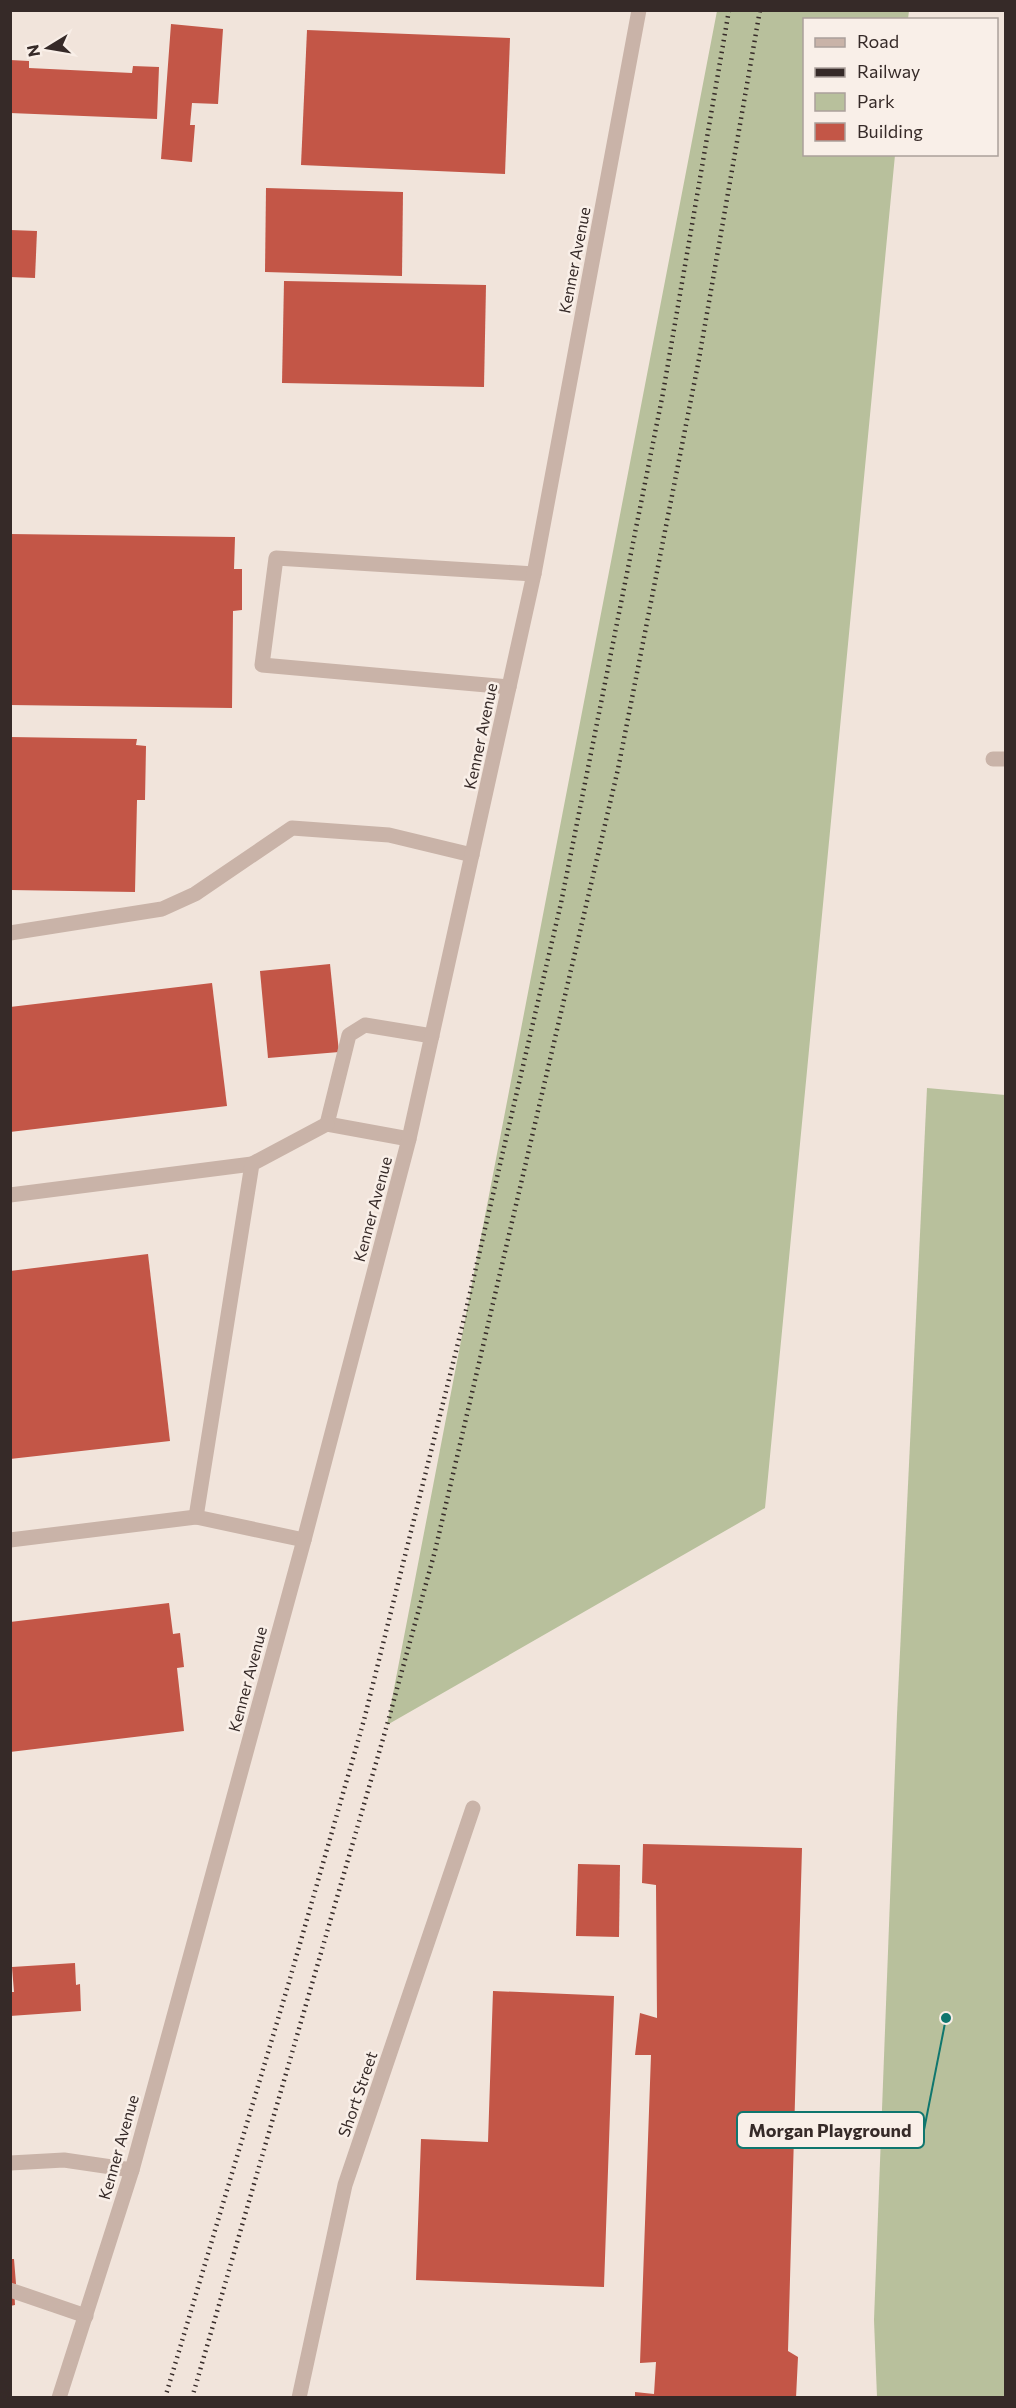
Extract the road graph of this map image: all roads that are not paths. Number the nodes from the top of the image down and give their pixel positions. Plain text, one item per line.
1 (639, 10) edge
2 (534, 574) junction
3 (509, 687) junction
4 (472, 855) junction
5 (10, 933) edge
6 (432, 1036) junction
7 (327, 1124) junction
8 (409, 1139) junction
9 (252, 1164) junction
10 (10, 1195) edge
11 (196, 1517) junction
12 (10, 1540) edge
13 (304, 1540) junction
14 (473, 1808) dead end
15 (10, 2163) edge
16 (132, 2170) junction
17 (10, 2290) edge
18 (86, 2316) junction
19 (59, 2397) edge
20 (299, 2397) edge

1 - 2 street, Kenner Avenue
2 - 3 street, Kenner Avenue
2 - 3 street
3 - 4 street, Kenner Avenue
4 - 5 street
4 - 6 street, Kenner Avenue
6 - 7 street
6 - 8 street, Kenner Avenue
7 - 8 street
7 - 9 street
8 - 13 street, Kenner Avenue
9 - 10 street
9 - 11 street
11 - 12 street
11 - 13 street
13 - 16 street, Kenner Avenue
14 - 20 street, Short Street
15 - 16 street
16 - 18 street, Kenner Avenue
17 - 18 street
18 - 19 street, Kenner Avenue

